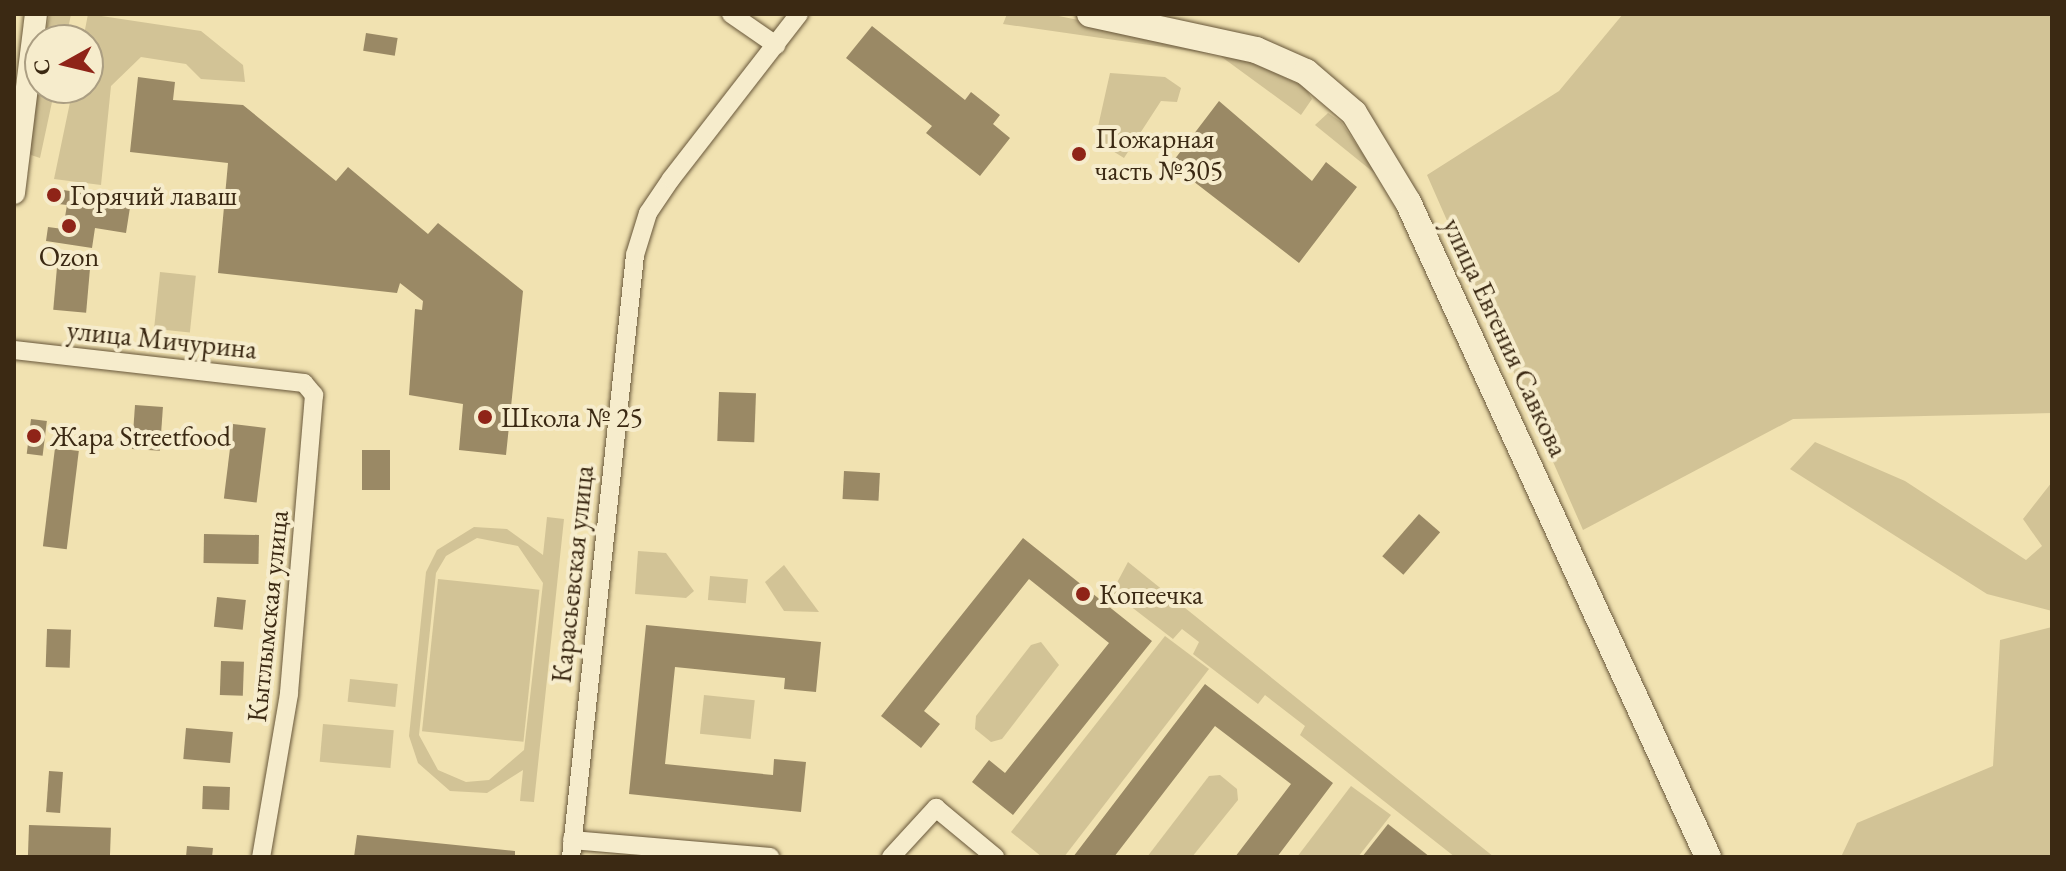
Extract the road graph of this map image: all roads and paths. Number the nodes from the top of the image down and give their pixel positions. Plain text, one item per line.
1 (36, 14) edge
2 (731, 14) edge
3 (799, 14) edge
4 (1090, 14) edge
5 (776, 45) junction
6 (14, 193) edge
7 (14, 350) edge
8 (304, 383) joint
9 (571, 848) edge
10 (261, 857) edge
11 (770, 857) edge
12 (891, 857) edge
13 (995, 857) edge
14 (1708, 857) edge

1 - 6 street
2 - 5 street
3 - 5 street, Карасьевская улица
4 - 14 main road, улица Евгения Савкова
5 - 9 street, Карасьевская улица
7 - 8 street, улица Мичурина
8 - 10 street, Кытлымская улица
9 - 11 street
12 - 13 street

